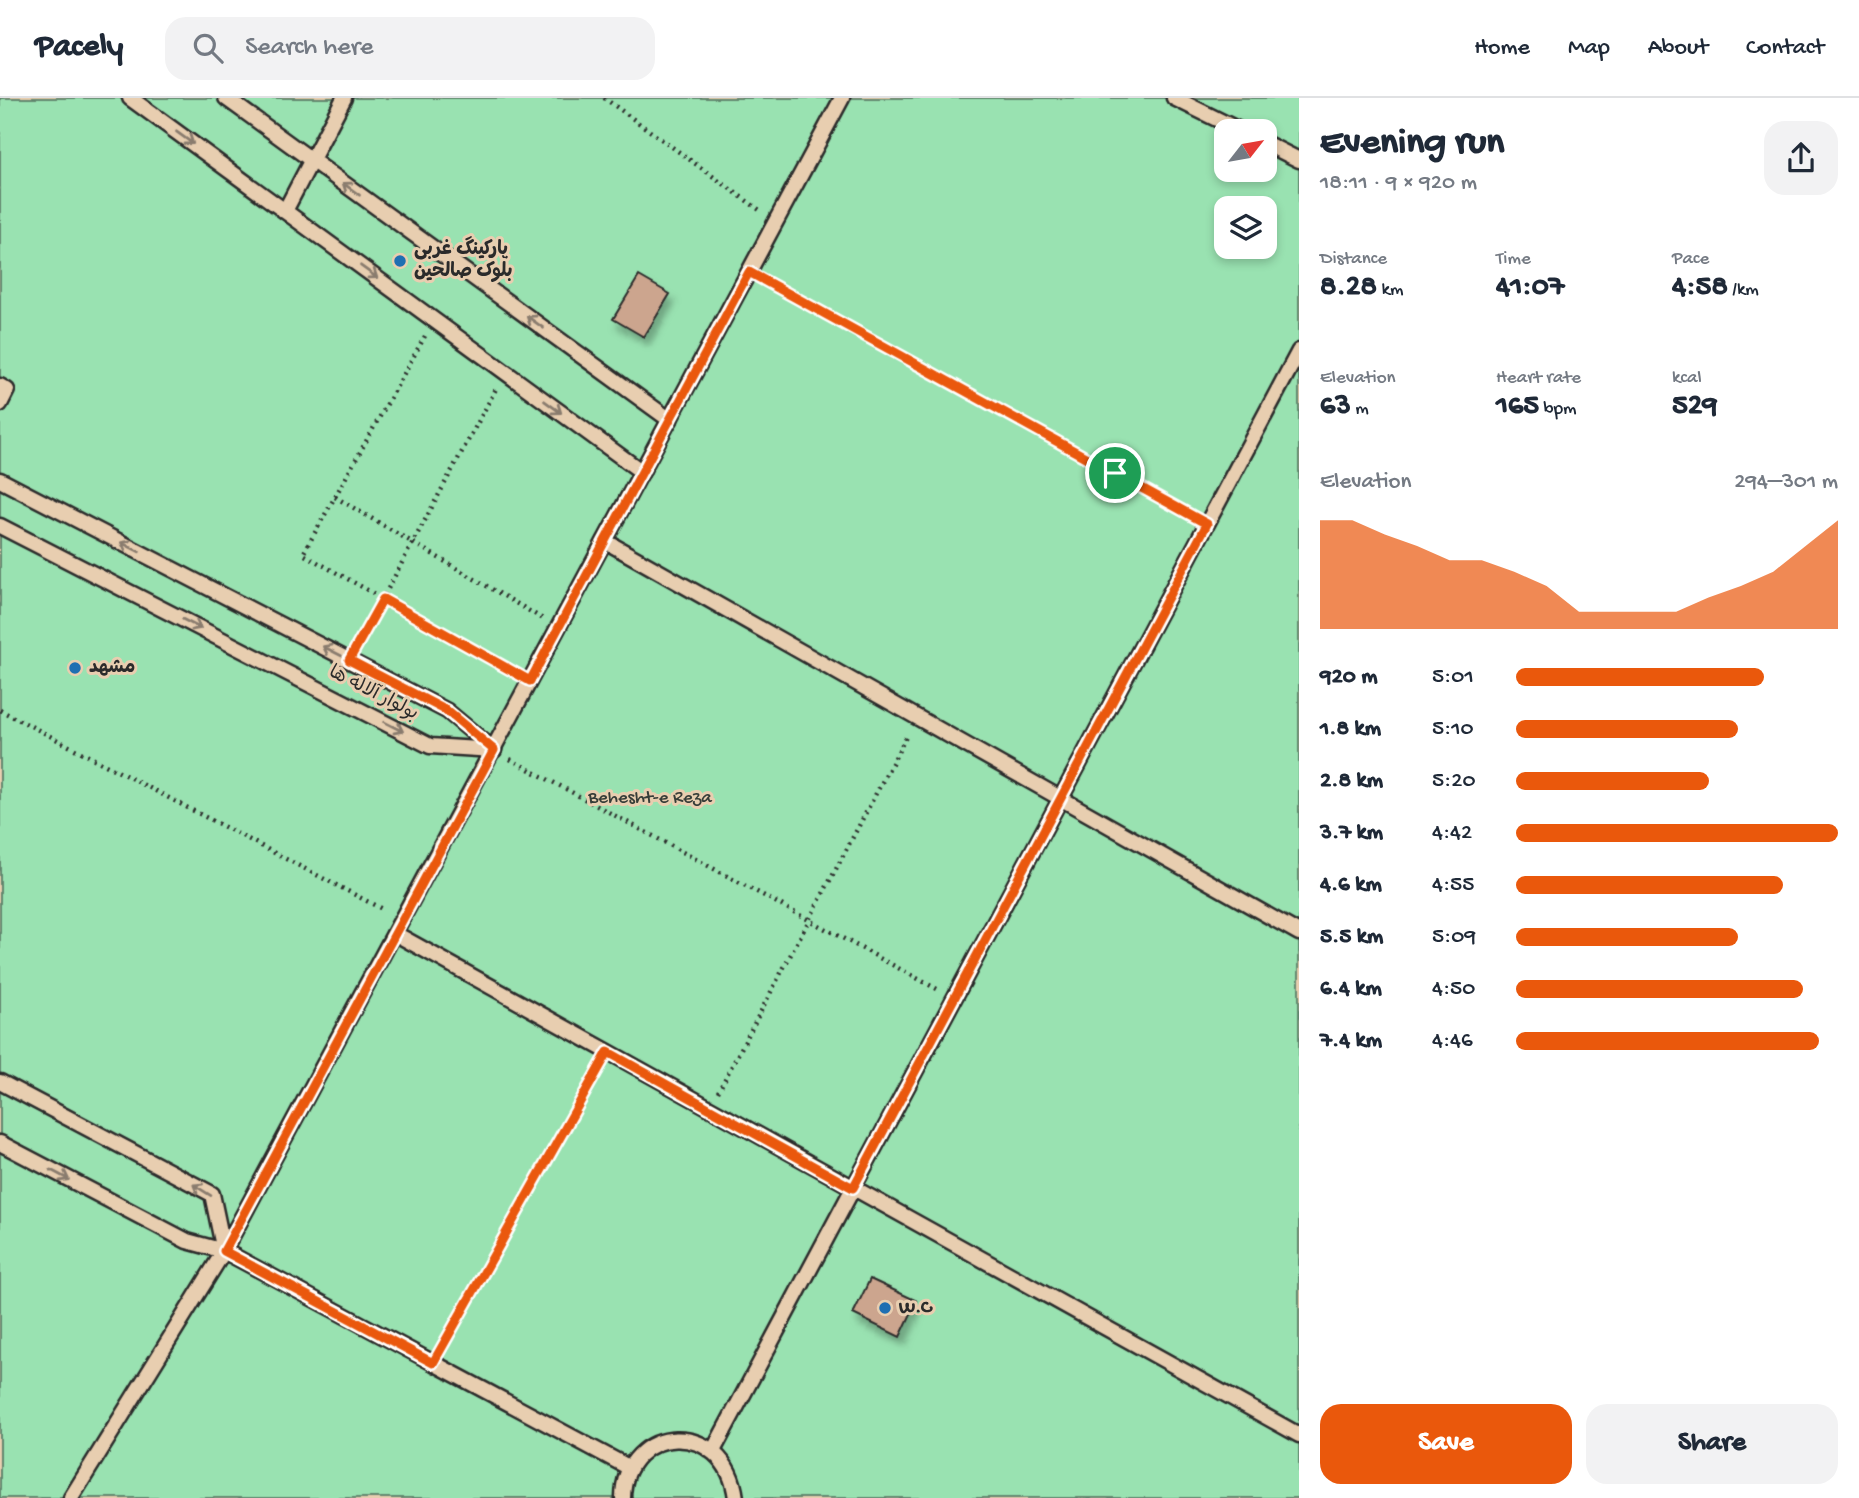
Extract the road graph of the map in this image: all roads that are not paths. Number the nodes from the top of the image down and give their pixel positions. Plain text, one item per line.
1 (130, 98) edge
2 (226, 98) edge
3 (344, 98) edge
4 (842, 98) edge
5 (1174, 98) edge
6 (1217, 119) edge
7 (1278, 150) edge
8 (1299, 160) edge
9 (312, 161) junction
10 (285, 211) junction
11 (1299, 351) edge
12 (0, 386) edge
13 (0, 404) edge
14 (670, 420) junction
15 (642, 472) junction
16 (0, 480) edge
17 (0, 526) edge
18 (606, 541) junction
19 (494, 750) junction
20 (1061, 798) junction
21 (1299, 933) edge
22 (396, 934) junction
23 (0, 1082) edge
24 (0, 1143) edge
25 (853, 1188) junction
26 (224, 1251) junction
27 (1299, 1435) edge
28 (713, 1451) junction
29 (630, 1468) junction
30 (71, 1498) edge
31 (623, 1498) edge
32 (736, 1498) edge

1 -> 10 lane
2 - 9 lane
3 - 9 lane
4 - 14 lane
5 - 6 lane
7 - 8 lane
9 - 10 lane
14 -> 9 lane
10 -> 15 lane
11 - 20 lane
12 - 13 lane
14 - 15 lane
15 - 18 lane
19 -> 16 lane, بولوار آلاله ها
17 -> 19 lane, بولوار آلاله ها
18 - 19 lane
18 - 20 lane
19 - 22 lane
20 - 21 lane
20 - 25 lane
22 - 25 lane
22 - 26 lane
26 -> 23 lane
24 -> 26 lane
25 - 27 lane
25 - 28 lane
26 - 29 lane
26 - 30 lane
28 - 29 lane
28 - 32 lane
29 - 31 lane

